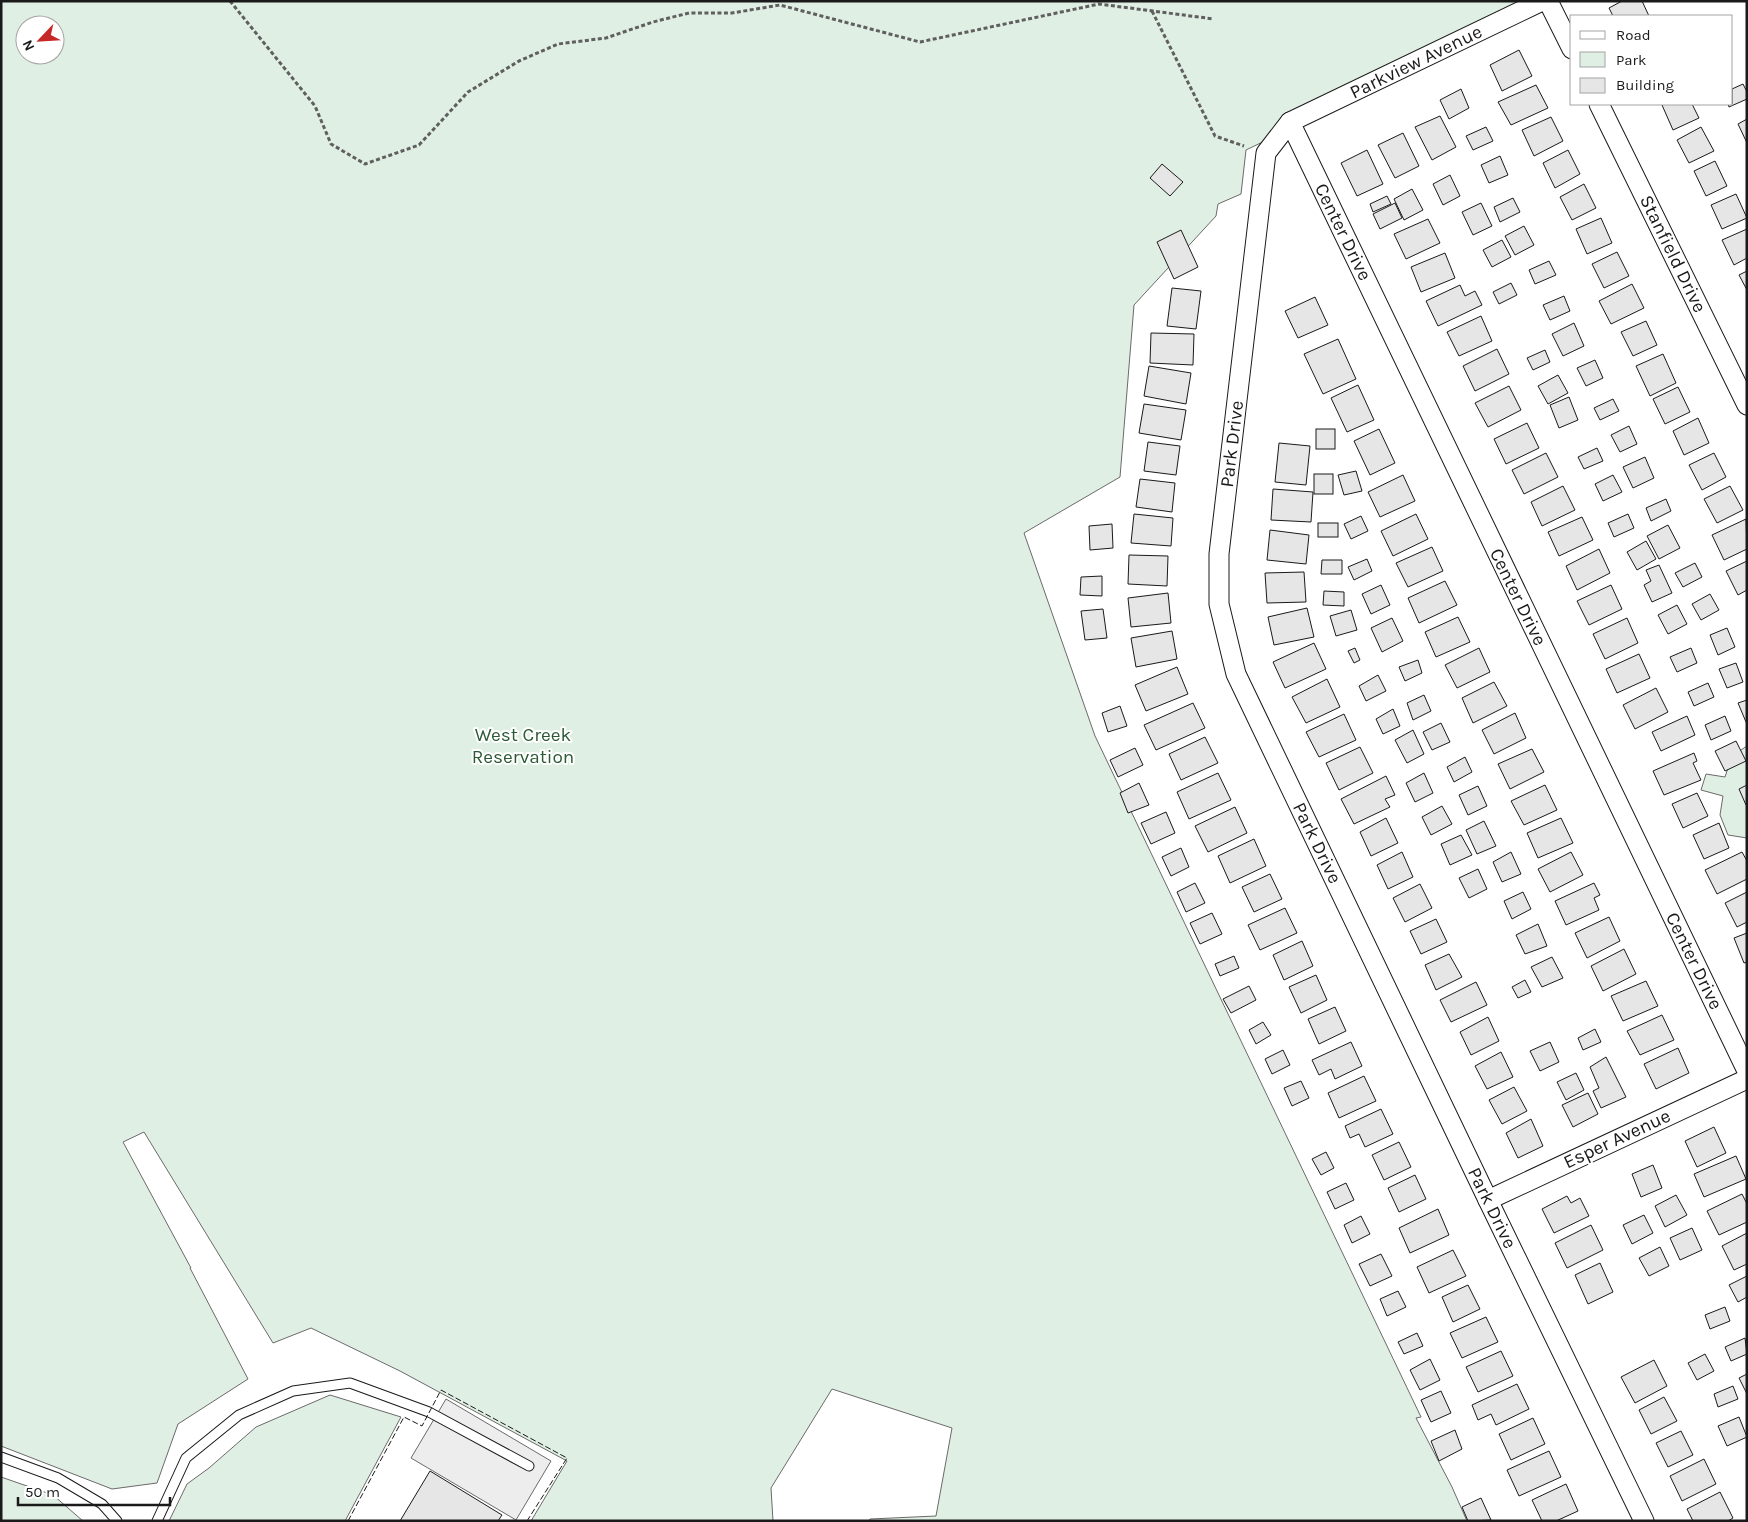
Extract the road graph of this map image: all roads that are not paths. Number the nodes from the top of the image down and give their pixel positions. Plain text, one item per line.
1 (1542, 1) edge
2 (1548, 1) edge
3 (1570, 45) edge
4 (1599, 105) edge
5 (1290, 122) junction
6 (1747, 405) edge
7 (1747, 1071) edge
8 (1747, 1079) edge
9 (1488, 1200) junction
10 (1, 1457) edge
11 (529, 1466) dead end
12 (117, 1521) edge
13 (157, 1521) edge
14 (1644, 1521) edge

1 - 5 street, Parkview Avenue
2 - 3 street
4 - 6 street, Stanfield Drive
5 - 7 street, Center Drive
5 - 9 street, Park Drive
8 - 9 street, Esper Avenue
9 - 14 street, Park Drive
10 - 12 lane
11 - 13 lane

